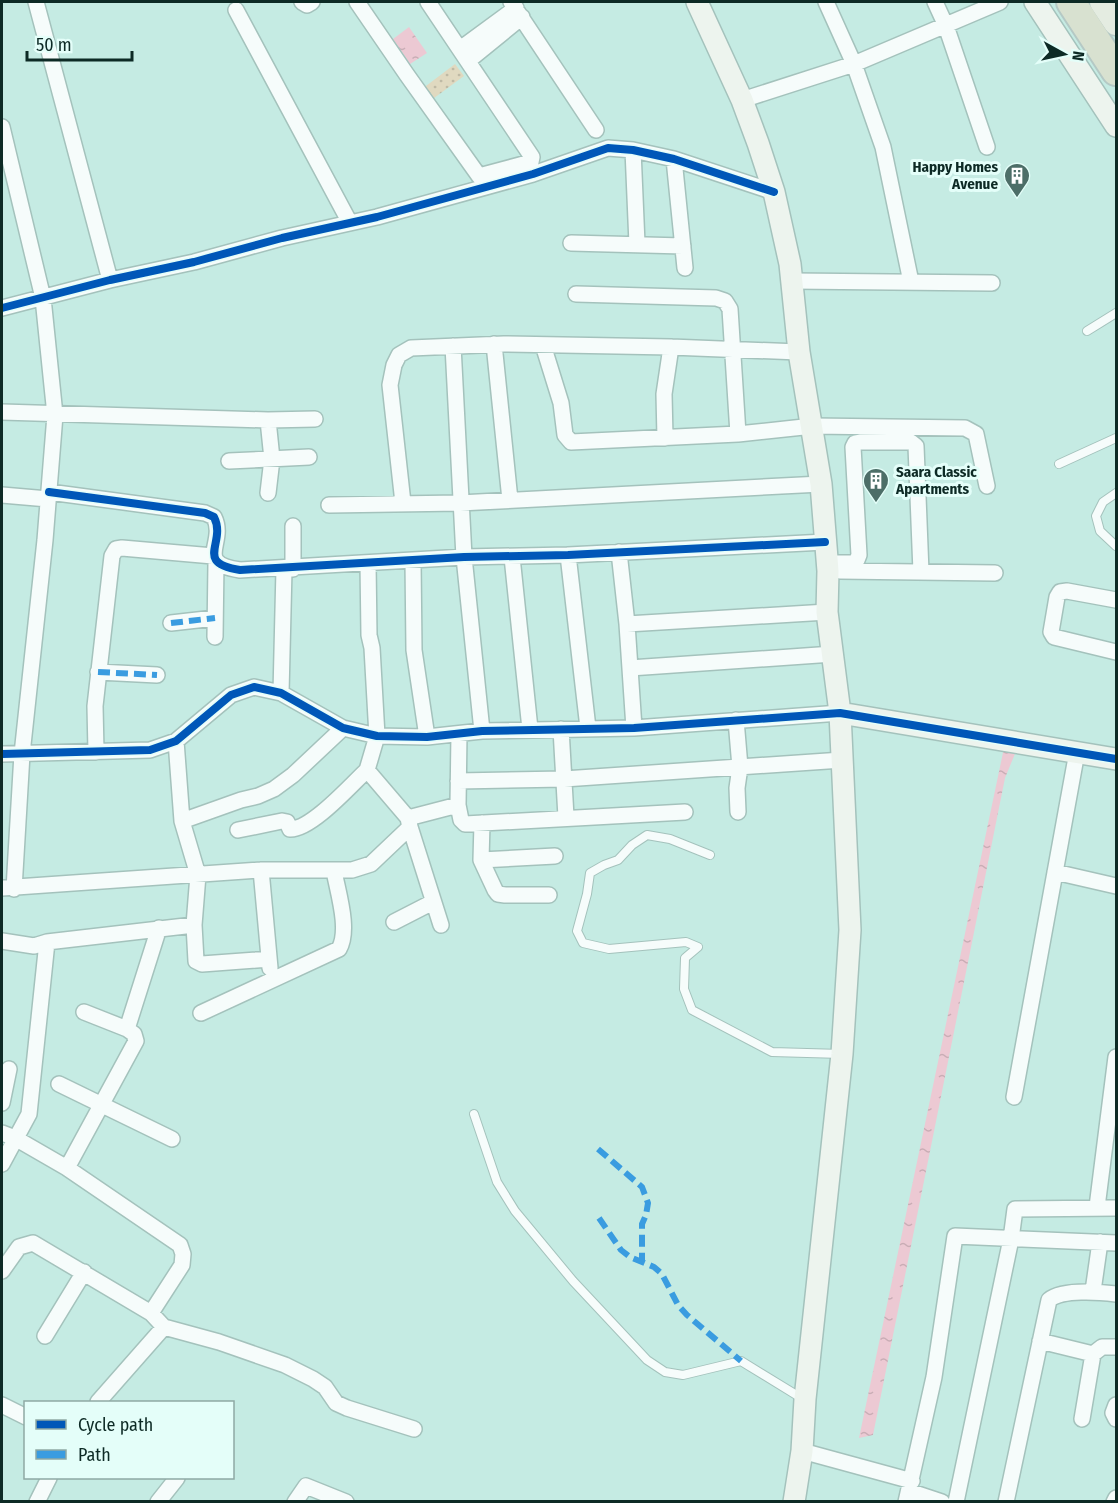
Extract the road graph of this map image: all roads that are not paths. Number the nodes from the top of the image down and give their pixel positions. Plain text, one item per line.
1 (36, 2) edge
2 (302, 2) edge
3 (312, 2) edge
4 (357, 2) edge
5 (428, 2) edge
6 (697, 2) edge
7 (826, 2) edge
8 (935, 2) edge
9 (1000, 2) edge
10 (1035, 2) edge
11 (1069, 2) edge
12 (1094, 2) edge
13 (1103, 2) edge
14 (517, 9) edge
15 (236, 10) dead end
16 (1116, 23) edge
17 (946, 26) junction
18 (1116, 36) edge
19 (464, 55) junction
20 (854, 64) junction
21 (1116, 71) edge
22 (1116, 78) edge
23 (742, 100) junction
24 (1116, 124) edge
25 (2, 127) edge
26 (596, 130) dead end
27 (987, 147) dead end
28 (633, 150) junction
29 (674, 159) junction
30 (774, 192) junction
31 (350, 223) junction
32 (571, 243) dead end
33 (637, 244) junction
34 (683, 246) junction
35 (685, 268) dead end
36 (110, 279) junction
37 (792, 281) junction
38 (911, 282) junction
39 (992, 283) dead end
40 (576, 294) dead end
41 (43, 298) junction
42 (2, 308) edge
43 (1116, 314) edge
44 (1087, 331) dead end
45 (494, 344) junction
46 (543, 345) junction
47 (453, 346) junction
48 (670, 347) junction
49 (732, 350) junction
50 (799, 352) junction
51 (2, 412) edge
52 (55, 415) junction
53 (315, 419) dead end
54 (268, 420) junction
55 (813, 426) junction
56 (738, 434) junction
57 (665, 438) junction
58 (1116, 438) edge
59 (309, 457) dead end
60 (272, 459) junction
61 (229, 460) dead end
62 (1059, 464) dead end
63 (821, 484) junction
64 (987, 486) dead end
65 (268, 493) dead end
66 (1116, 493) edge
67 (2, 495) edge
68 (48, 495) junction
69 (510, 500) junction
70 (403, 503) junction
71 (460, 503) junction
72 (328, 505) dead end
73 (293, 526) dead end
74 (825, 542) junction
75 (1116, 546) edge
76 (619, 552) junction
77 (568, 555) junction
78 (464, 557) junction
79 (512, 557) junction
80 (214, 559) junction
81 (413, 561) junction
82 (368, 563) junction
83 (827, 567) junction
84 (289, 569) junction
85 (921, 572) junction
86 (995, 573) dead end
87 (1116, 600) edge
88 (827, 612) junction
89 (215, 618) junction
90 (171, 623) dead end
91 (627, 624) junction
92 (215, 637) dead end
93 (1116, 652) edge
94 (833, 654) junction
95 (630, 668) junction
96 (98, 672) junction
97 (157, 675) dead end
98 (280, 693) junction
99 (840, 713) junction
100 (736, 720) junction
101 (343, 728) junction
102 (588, 728) junction
103 (634, 728) junction
104 (530, 729) junction
105 (561, 729) junction
106 (483, 731) junction
107 (459, 734) junction
108 (377, 736) junction
109 (427, 737) junction
110 (176, 741) junction
111 (96, 752) junction
112 (1077, 752) junction
113 (2, 754) edge
114 (22, 754) junction
115 (1116, 759) edge
116 (842, 760) junction
117 (740, 767) junction
118 (367, 770) junction
119 (564, 779) junction
120 (458, 781) junction
121 (458, 805) junction
122 (685, 812) dead end
123 (738, 812) dead end
124 (566, 817) junction
125 (182, 821) junction
126 (409, 823) junction
127 (482, 823) junction
128 (238, 830) dead end
129 (710, 855) dead end
130 (555, 856) dead end
131 (481, 860) junction
132 (261, 870) junction
133 (334, 871) junction
134 (1055, 872) junction
135 (198, 875) junction
136 (1116, 886) edge
137 (8, 888) edge
138 (549, 895) dead end
139 (433, 902) junction
140 (394, 922) dead end
141 (194, 925) junction
142 (441, 925) dead end
143 (159, 928) junction
144 (2, 941) edge
145 (47, 942) junction
146 (269, 959) junction
147 (272, 981) junction
148 (84, 1012) dead end
149 (201, 1012) dead end
150 (127, 1029) junction
151 (842, 1054) junction
152 (1116, 1058) edge
153 (9, 1069) dead end
154 (58, 1084) dead end
155 (1014, 1097) dead end
156 (2, 1103) edge
157 (102, 1105) junction
158 (474, 1114) dead end
159 (8, 1135) edge
160 (172, 1139) dead end
161 (2, 1164) edge
162 (67, 1168) junction
163 (1097, 1207) junction
164 (1116, 1208) edge
165 (1011, 1239) junction
166 (1101, 1242) junction
167 (1116, 1243) edge
168 (2, 1271) edge
169 (84, 1272) junction
170 (1093, 1291) junction
171 (1116, 1293) edge
172 (151, 1313) junction
173 (164, 1327) junction
174 (45, 1336) dead end
175 (1040, 1341) junction
176 (1116, 1347) edge
177 (1093, 1354) junction
178 (805, 1399) junction
179 (99, 1401) edge
180 (1116, 1405) edge
181 (2, 1406) edge
182 (24, 1417) edge
183 (1082, 1419) dead end
184 (1116, 1419) edge
185 (414, 1429) dead end
186 (802, 1451) junction
187 (49, 1479) edge
188 (176, 1479) edge
189 (909, 1491) edge
190 (1116, 1498) edge
191 (39, 1500) edge
192 (159, 1501) edge
193 (295, 1502) edge
194 (346, 1502) edge
195 (794, 1502) edge
196 (942, 1502) edge
197 (956, 1502) edge
198 (1006, 1502) edge
199 (1114, 1502) edge

1 - 36 street
2 - 3 street
4 - 19 street
5 - 19 street
6 - 23 main road
7 - 20 street
8 - 17 street
9 - 17 street
10 - 24 main road
11 - 21 highway
11 - 22 main road
12 - 18 highway
13 - 16 main road
14 - 19 street
14 - 26 street
15 - 31 street
17 - 20 street
17 - 27 street
20 - 23 street
20 - 38 street
23 - 30 main road
25 - 41 street
28 - 29 street
28 - 31 street
28 - 33 street
29 - 30 street
29 - 34 street
30 - 37 main road
31 - 36 street
32 - 33 street
33 - 34 street
34 - 35 street
36 - 41 street
37 - 38 street
37 - 50 main road
38 - 39 street
40 - 49 street
41 - 42 street
41 - 52 street
43 - 44 lane
45 - 46 street
45 - 47 street
45 - 69 street
46 - 48 street
46 - 57 street
47 - 70 street
47 - 71 street
48 - 49 street
48 - 57 street
49 - 50 street
49 - 56 street
50 - 55 main road
51 - 52 street
52 - 54 street
52 - 68 street
53 - 54 street
54 - 60 street
55 - 56 street
55 - 63 main road
55 - 64 street
56 - 57 street
58 - 62 lane
59 - 60 street
60 - 61 street
60 - 65 street
63 - 69 street
63 - 74 main road
66 - 75 lane
67 - 68 street
68 - 80 street
68 - 114 street
69 - 71 street
70 - 71 street
70 - 72 street
71 - 78 street
73 - 84 street
74 - 76 street
74 - 83 main road
76 - 77 street
76 - 91 street
77 - 79 street
77 - 102 street
78 - 79 street
78 - 81 street
78 - 106 street
79 - 104 street
80 - 84 street
80 - 89 street
80 - 96 street
81 - 82 street
81 - 109 street
82 - 84 street
82 - 108 street
83 - 85 street
83 - 85 street
83 - 88 main road
84 - 98 street
85 - 86 street
87 - 93 street
88 - 91 street
88 - 94 main road
89 - 90 street
89 - 92 street
91 - 95 street
94 - 95 street
94 - 99 main road
95 - 103 street
96 - 97 street
96 - 111 street
98 - 101 street
98 - 110 street
99 - 100 street
99 - 112 main road
99 - 116 main road
100 - 103 street
100 - 117 street
101 - 108 street
101 - 125 street
102 - 103 street
102 - 105 street
104 - 105 street
104 - 106 street
105 - 119 street
106 - 107 street
107 - 109 street
107 - 120 street
108 - 109 street
108 - 118 street
110 - 111 street
110 - 125 street
111 - 114 street
112 - 115 main road
112 - 134 street
113 - 114 street
114 - 137 street
116 - 117 street
116 - 151 main road
117 - 119 street
117 - 123 street
118 - 126 street
118 - 128 street
119 - 120 street
119 - 124 street
120 - 121 street
121 - 126 street
121 - 127 street
122 - 124 street
124 - 127 street
125 - 135 street
126 - 133 street
126 - 139 street
127 - 131 street
129 - 151 lane
130 - 131 street
131 - 138 street
132 - 133 street
132 - 135 street
132 - 146 street
133 - 147 street
134 - 136 street
134 - 155 street
135 - 137 street
135 - 141 street
139 - 140 street
139 - 142 street
141 - 143 street
141 - 146 street
143 - 145 street
143 - 150 street
144 - 145 street
145 - 159 street
146 - 147 street
147 - 149 street
148 - 150 street
150 - 157 street
151 - 178 main road
152 - 163 street
153 - 156 street
154 - 157 street
157 - 160 street
157 - 162 street
158 - 178 lane
159 - 161 street
159 - 162 street
162 - 172 street
163 - 164 street
163 - 165 street
165 - 166 street
165 - 189 street
165 - 197 street
166 - 167 street
166 - 170 street
168 - 169 street
169 - 172 street
169 - 174 street
170 - 171 street
170 - 175 street
172 - 173 street
173 - 179 street
173 - 185 street
175 - 177 street
175 - 198 street
176 - 177 street
177 - 183 street
178 - 186 main road
180 - 184 street
181 - 182 street
186 - 189 street
186 - 195 main road
187 - 191 street
188 - 192 street
189 - 196 street
190 - 199 street
193 - 194 street

